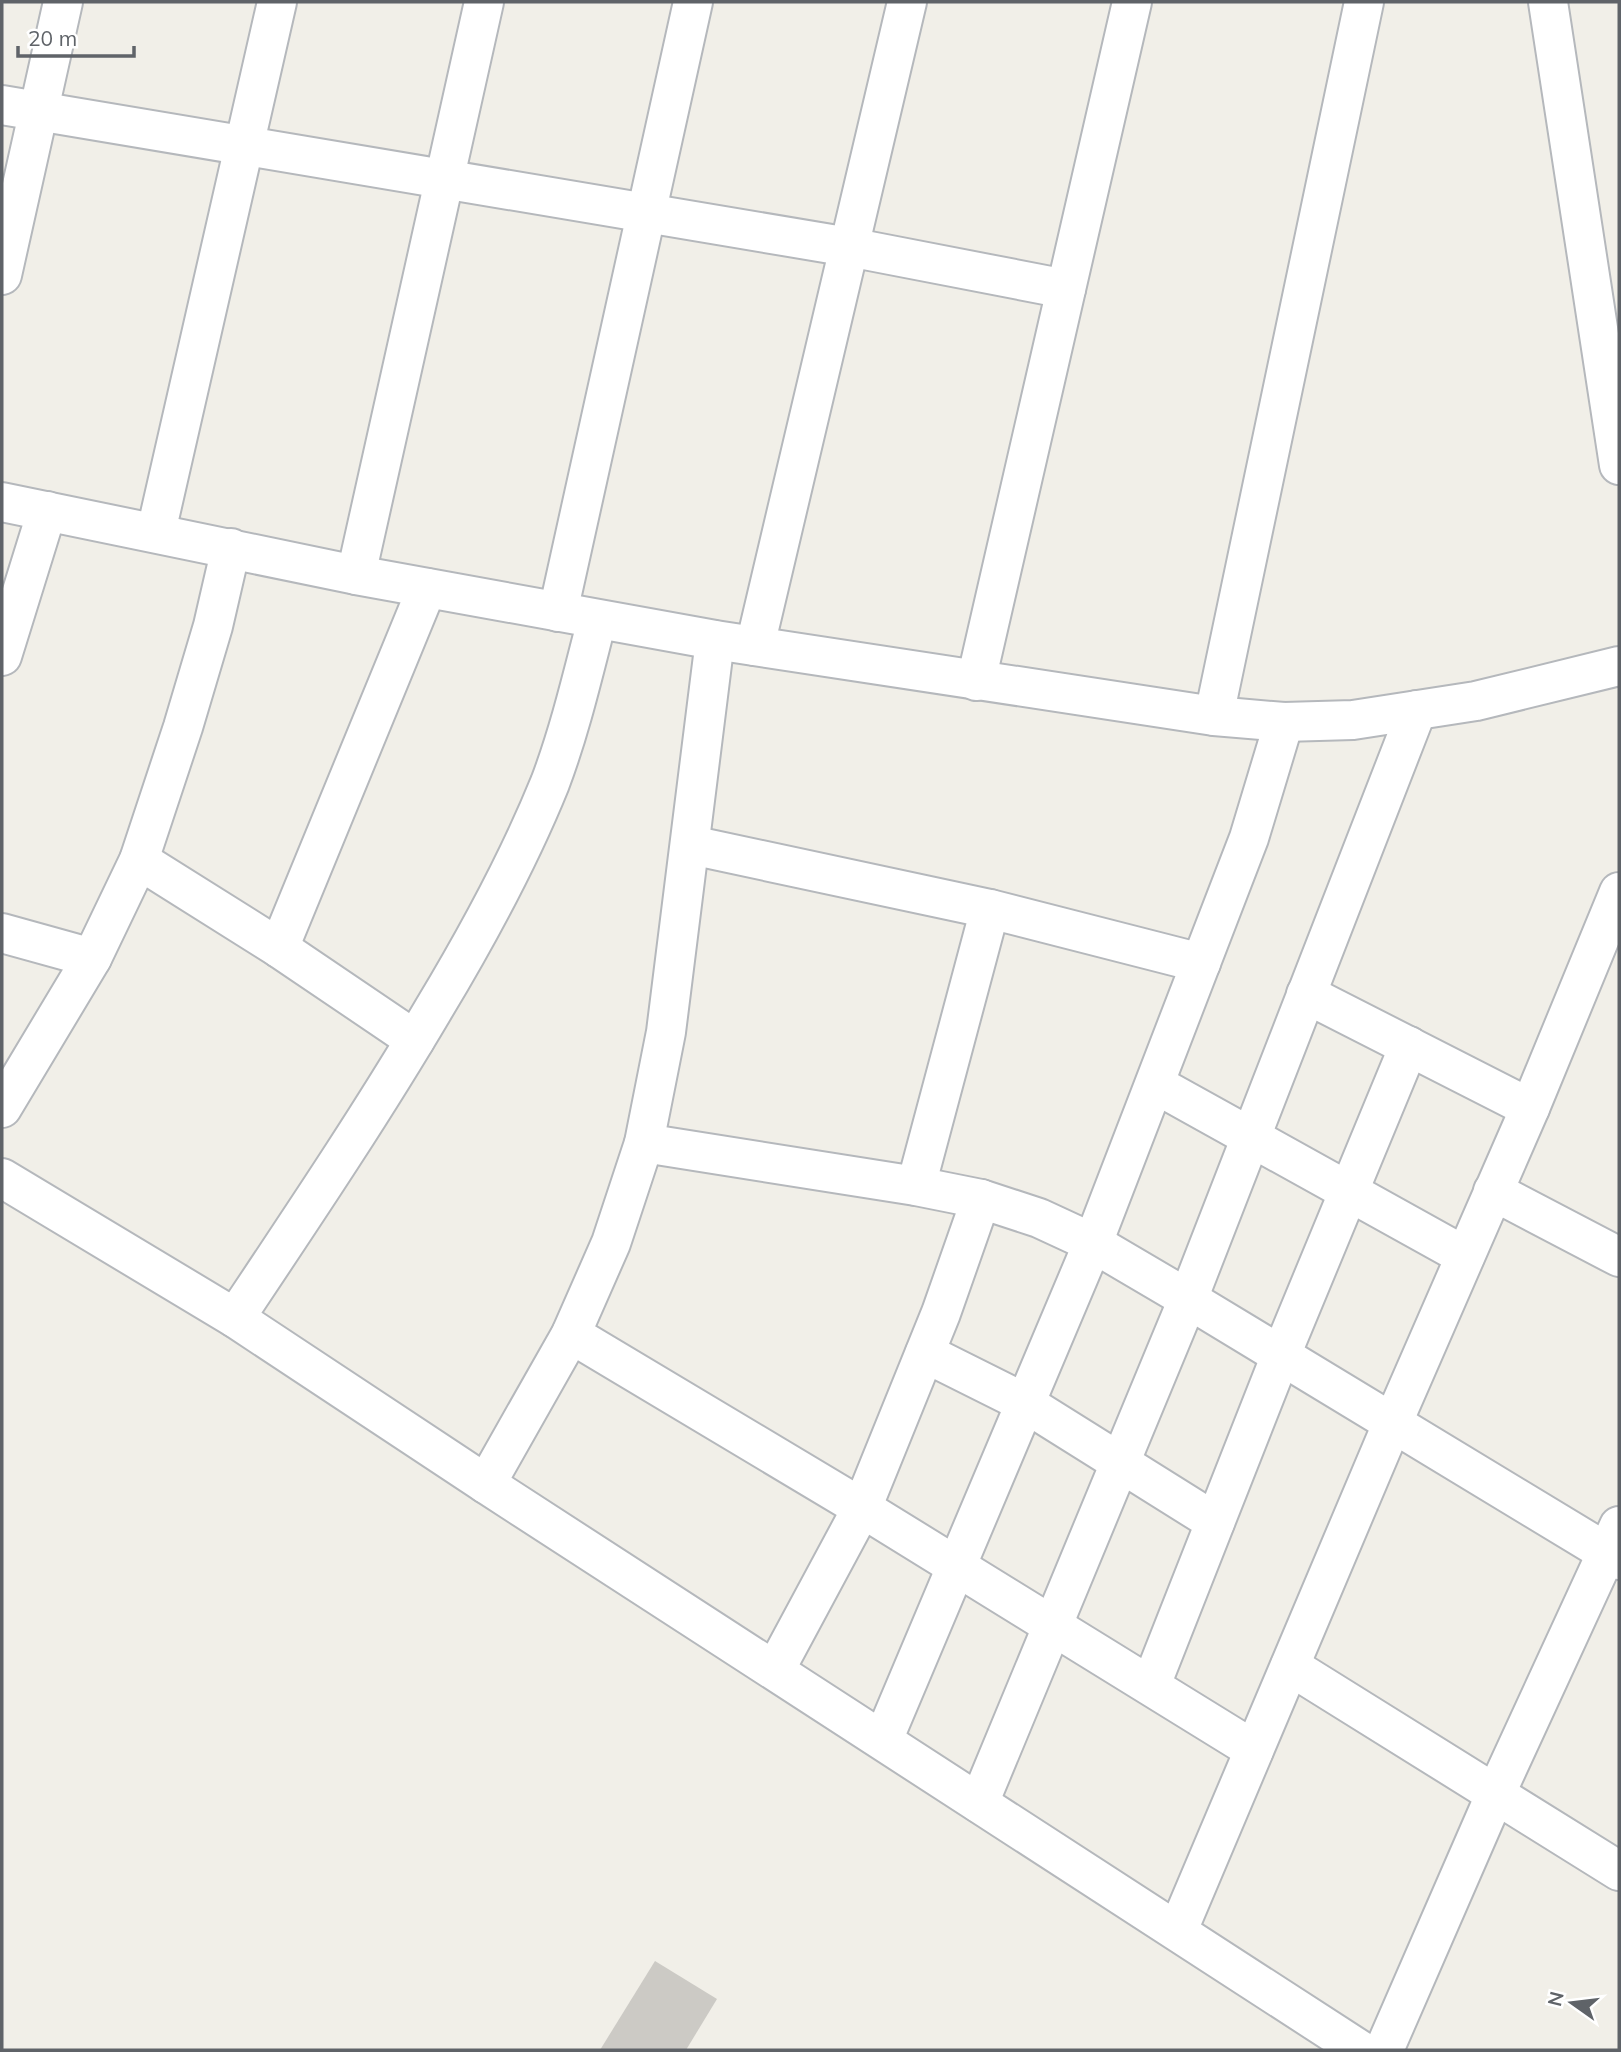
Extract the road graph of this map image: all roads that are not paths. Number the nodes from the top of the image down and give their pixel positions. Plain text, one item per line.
1 (63, 2) edge
2 (277, 2) edge
3 (484, 2) edge
4 (693, 2) edge
5 (907, 2) edge
6 (1132, 2) edge
7 (1364, 2) edge
8 (1548, 2) edge
9 (20, 108) edge
10 (244, 146) junction
11 (444, 179) junction
12 (646, 213) junction
13 (849, 247) junction
14 (2, 275) edge
15 (1066, 289) junction
16 (1619, 465) edge
17 (2, 502) edge
18 (47, 511) junction
19 (156, 532) junction
20 (231, 548) junction
21 (356, 575) junction
22 (427, 588) junction
23 (558, 612) junction
24 (597, 620) junction
25 (715, 640) junction
26 (755, 646) junction
27 (2, 656) edge
28 (1619, 666) edge
29 (976, 681) junction
30 (1417, 710) junction
31 (1214, 716) junction
32 (1284, 722) junction
33 (691, 845) junction
34 (139, 860) junction
35 (1619, 892) edge
36 (990, 909) junction
37 (2, 933) edge
38 (279, 948) junction
39 (92, 958) junction
40 (1201, 963) junction
41 (1306, 994) junction
42 (415, 1040) junction
43 (1409, 1046) junction
44 (1154, 1084) junction
45 (2, 1108) edge
46 (1530, 1108) junction
47 (1251, 1138) junction
48 (644, 1143) junction
49 (2, 1178) edge
50 (916, 1186) junction
51 (1493, 1191) junction
52 (1349, 1192) junction
53 (981, 1199) junction
54 (1093, 1243) junction
55 (1465, 1256) junction
56 (1619, 1257) edge
57 (1188, 1299) junction
58 (234, 1318) junction
59 (571, 1334) junction
60 (925, 1353) junction
61 (1281, 1354) junction
62 (1025, 1404) junction
63 (1393, 1422) junction
64 (1120, 1463) junction
65 (486, 1484) junction
66 (862, 1507) junction
67 (1215, 1522) junction
68 (1615, 1546) edge
69 (957, 1566) junction
70 (1053, 1625) junction
71 (1290, 1666) junction
72 (775, 1670) junction
73 (1150, 1685) junction
74 (883, 1740) junction
75 (1254, 1750) junction
76 (1496, 1793) junction
77 (979, 1803) junction
78 (1619, 1871) edge
79 (1178, 1930) junction
80 (1360, 2050) edge
81 (1384, 2050) edge

1 - 9 street
2 - 10 street
3 - 11 street
4 - 12 street
5 - 13 street
6 - 15 street
7 - 31 street
8 - 16 street
9 - 10 street
9 - 14 street
10 - 11 street
10 - 19 street
11 - 12 street
11 - 21 street
12 - 13 street
12 - 23 street
13 - 15 street
13 - 26 street
15 - 29 street
17 - 18 street
18 - 19 street
18 - 27 street
19 - 20 street
20 - 21 street
20 - 34 street
21 - 22 street
22 - 23 street
22 - 38 street
23 - 24 street
24 - 25 street
24 - 42 street
25 - 26 street
25 - 33 street
26 - 29 street
28 - 30 street
29 - 31 street
30 - 32 street
30 - 41 street
31 - 32 street
32 - 40 street
33 - 36 street
33 - 48 street
34 - 38 street
34 - 39 street
35 - 46 street
36 - 40 street
36 - 50 street
37 - 39 street
38 - 42 street
39 - 45 street
40 - 44 street
41 - 43 street
41 - 47 street
42 - 58 street
43 - 46 street
43 - 52 street
44 - 47 street
44 - 54 street
46 - 51 street
47 - 52 street
47 - 57 street
48 - 50 street
48 - 59 street
49 - 58 street
50 - 53 street
51 - 55 street
51 - 56 street
52 - 55 street
52 - 61 street
53 - 54 street
53 - 60 street
54 - 57 street
54 - 62 street
55 - 63 street
57 - 61 street
57 - 64 street
58 - 65 street
59 - 65 street
59 - 66 street
60 - 62 street
60 - 66 street
61 - 63 street
61 - 67 street
62 - 64 street
62 - 69 street
63 - 68 street
63 - 71 street
64 - 67 street
64 - 70 street
65 - 72 street
66 - 69 street
66 - 72 street
67 - 73 street
68 - 76 street
69 - 70 street
69 - 74 street
70 - 73 street
70 - 77 street
71 - 75 street
71 - 76 street
72 - 74 street
73 - 75 street
74 - 77 street
75 - 79 street
76 - 78 street
76 - 81 street
77 - 79 street
79 - 80 street

